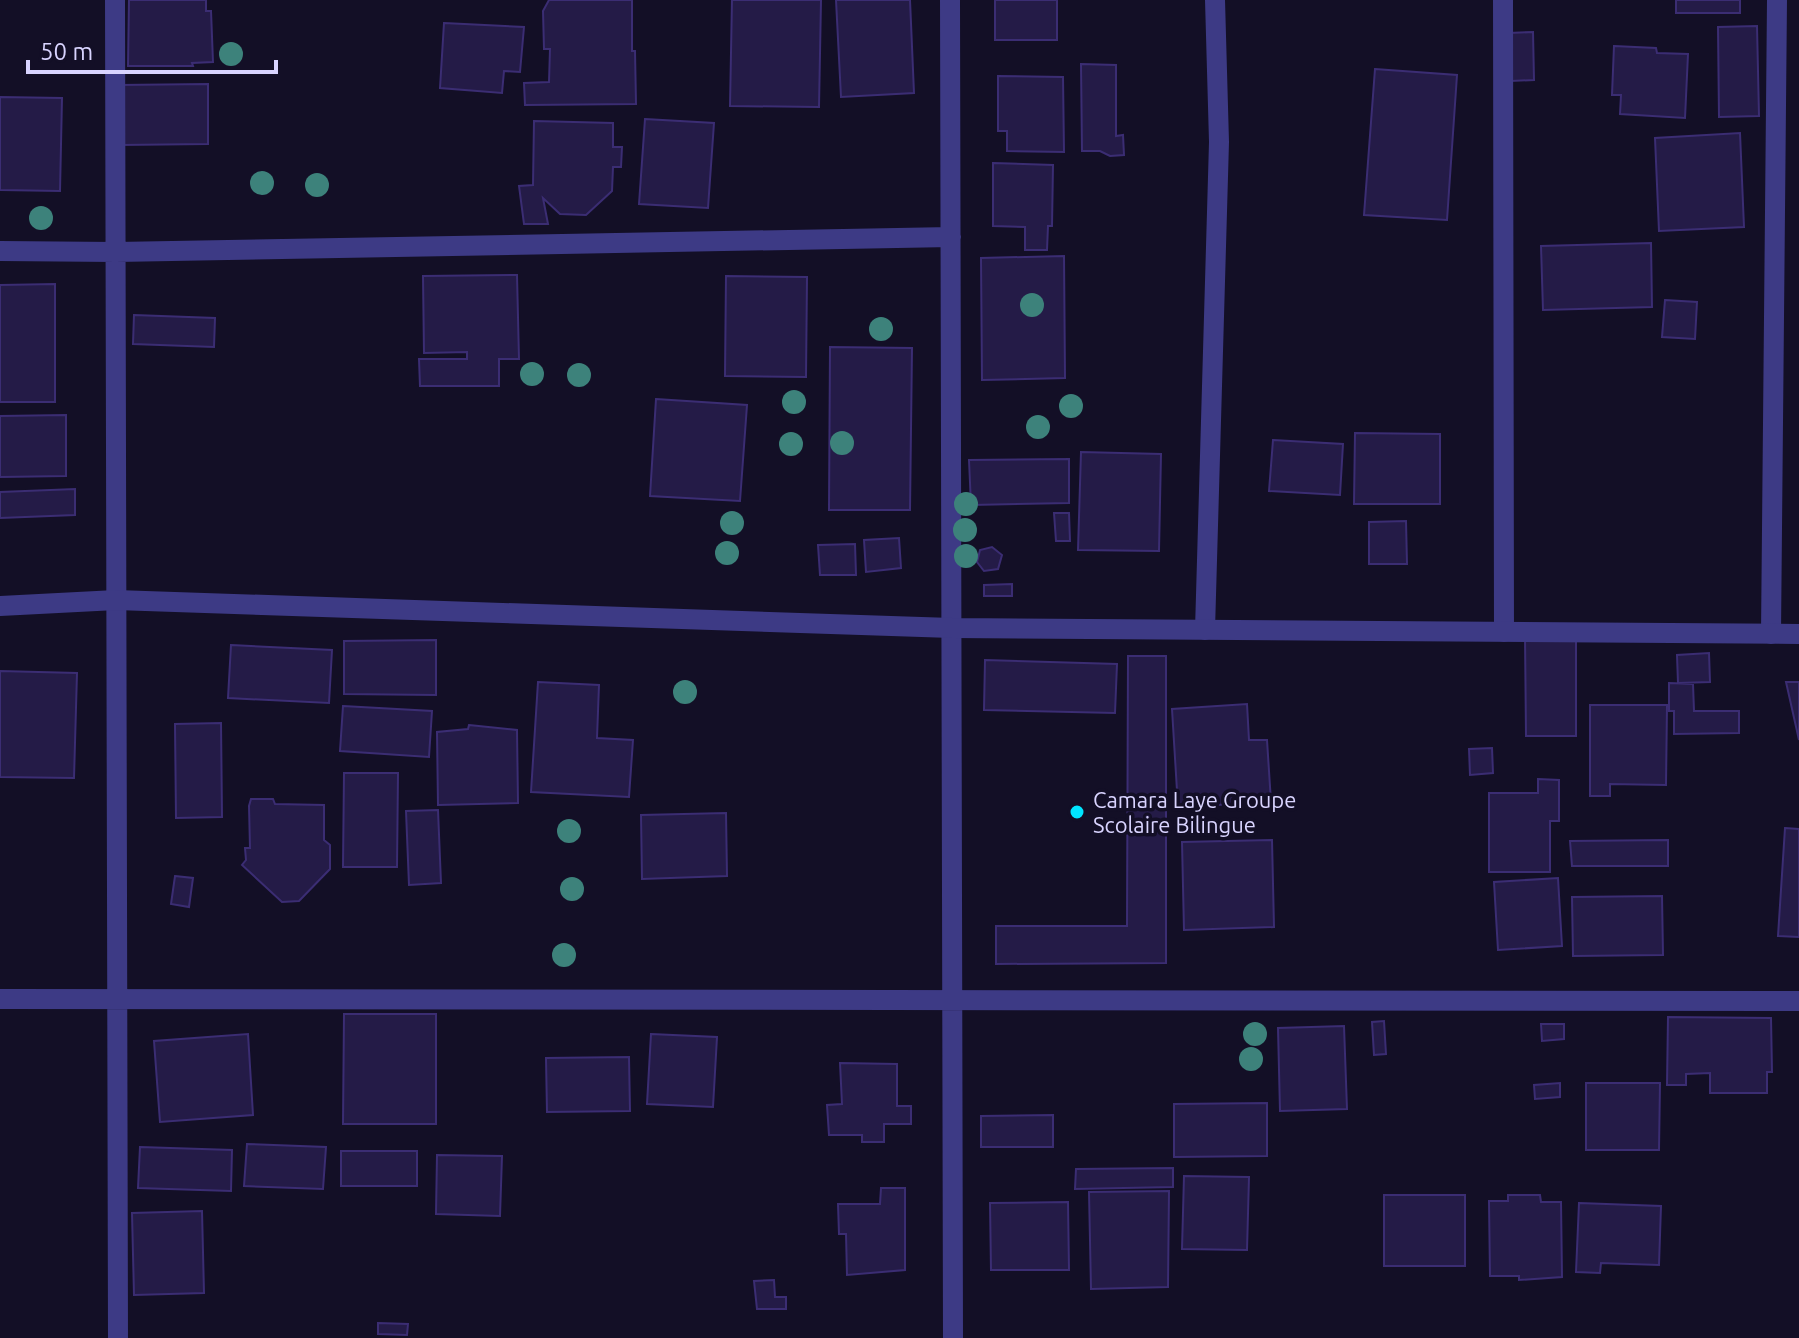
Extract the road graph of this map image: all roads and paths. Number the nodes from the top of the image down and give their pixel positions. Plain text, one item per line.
1 (115, 0) edge
2 (950, 0) edge
3 (1215, 0) edge
4 (1503, 0) edge
5 (1777, 0) edge
6 (951, 237) junction
7 (0, 251) edge
8 (116, 252) junction
9 (116, 600) junction
10 (0, 606) edge
11 (952, 628) junction
12 (1205, 630) junction
13 (1504, 632) junction
14 (1771, 634) junction
15 (1799, 634) edge
16 (0, 999) edge
17 (117, 999) junction
18 (953, 999) junction
19 (1799, 1001) edge
20 (118, 1338) edge
21 (953, 1338) edge

1 - 8 street
2 - 6 street
3 - 12 street
4 - 13 street
5 - 14 street
6 - 8 street
6 - 11 street
7 - 8 street
8 - 9 street
9 - 10 street
9 - 11 street
9 - 17 street
11 - 12 street
11 - 18 street
12 - 13 street
13 - 14 street
14 - 15 street
16 - 17 street
17 - 18 street
17 - 20 street
18 - 19 street
18 - 21 street

